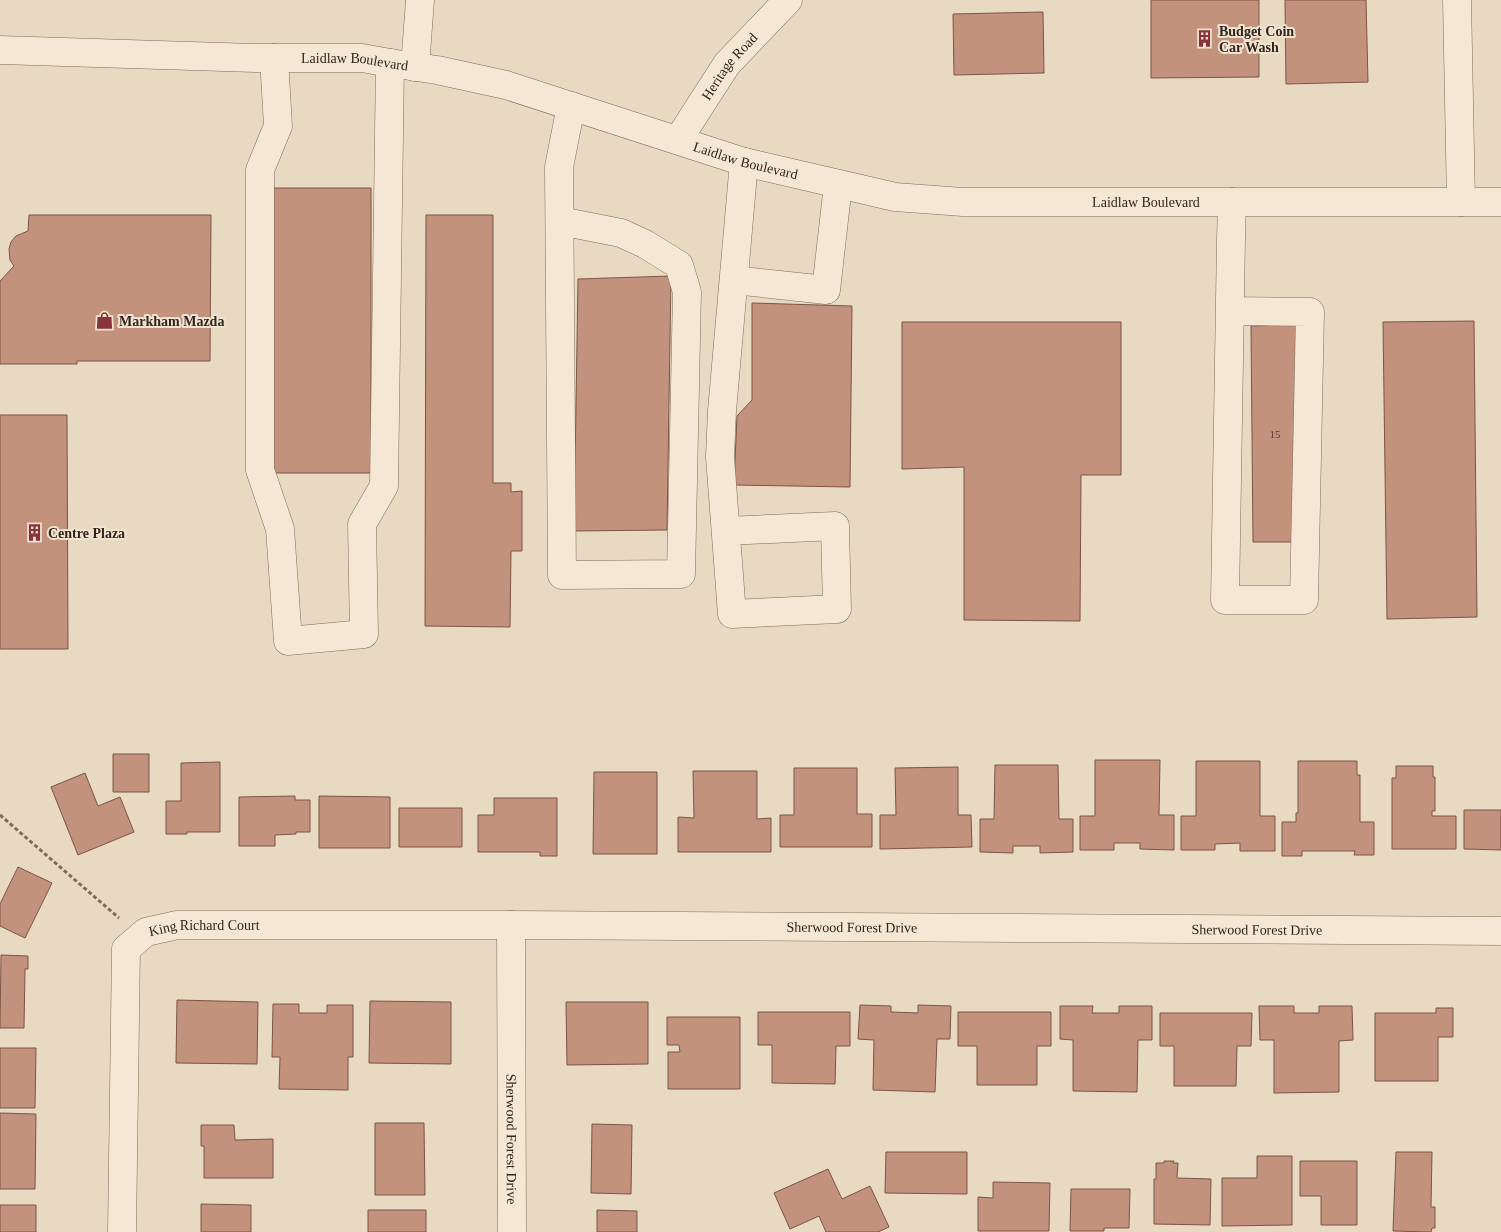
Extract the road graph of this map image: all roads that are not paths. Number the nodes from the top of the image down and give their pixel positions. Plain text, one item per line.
1 (420, 0) edge
2 (788, 0) edge
3 (1457, 0) edge
4 (0, 50) edge
5 (274, 58) junction
6 (403, 65) junction
7 (571, 106) junction
8 (678, 140) junction
9 (744, 162) junction
10 (838, 185) junction
11 (1232, 202) junction
12 (1461, 202) junction
13 (1501, 202) edge
14 (560, 221) junction
15 (734, 280) junction
16 (1230, 311) junction
17 (727, 531) junction
18 (511, 925) junction
19 (1501, 931) edge
20 (122, 1232) edge
21 (512, 1232) edge

1 - 6 street
2 - 8 street, Heritage Road
3 - 12 street
4 - 5 street, Laidlaw Boulevard
5 - 6 street, Laidlaw Boulevard
5 - 6 street
6 - 7 street, Laidlaw Boulevard
7 - 8 street, Laidlaw Boulevard
7 - 14 street
8 - 9 street, Laidlaw Boulevard
9 - 10 street, Laidlaw Boulevard
9 - 15 street
10 - 11 street, Laidlaw Boulevard
10 - 15 street
11 - 12 street, Laidlaw Boulevard
11 - 16 street
12 - 13 street, Laidlaw Boulevard
14 - 14 street
15 - 17 street
16 - 16 street
17 - 17 street
18 - 19 street, Sherwood Forest Drive
18 - 20 street, King Richard Court
18 - 21 street, Sherwood Forest Drive

